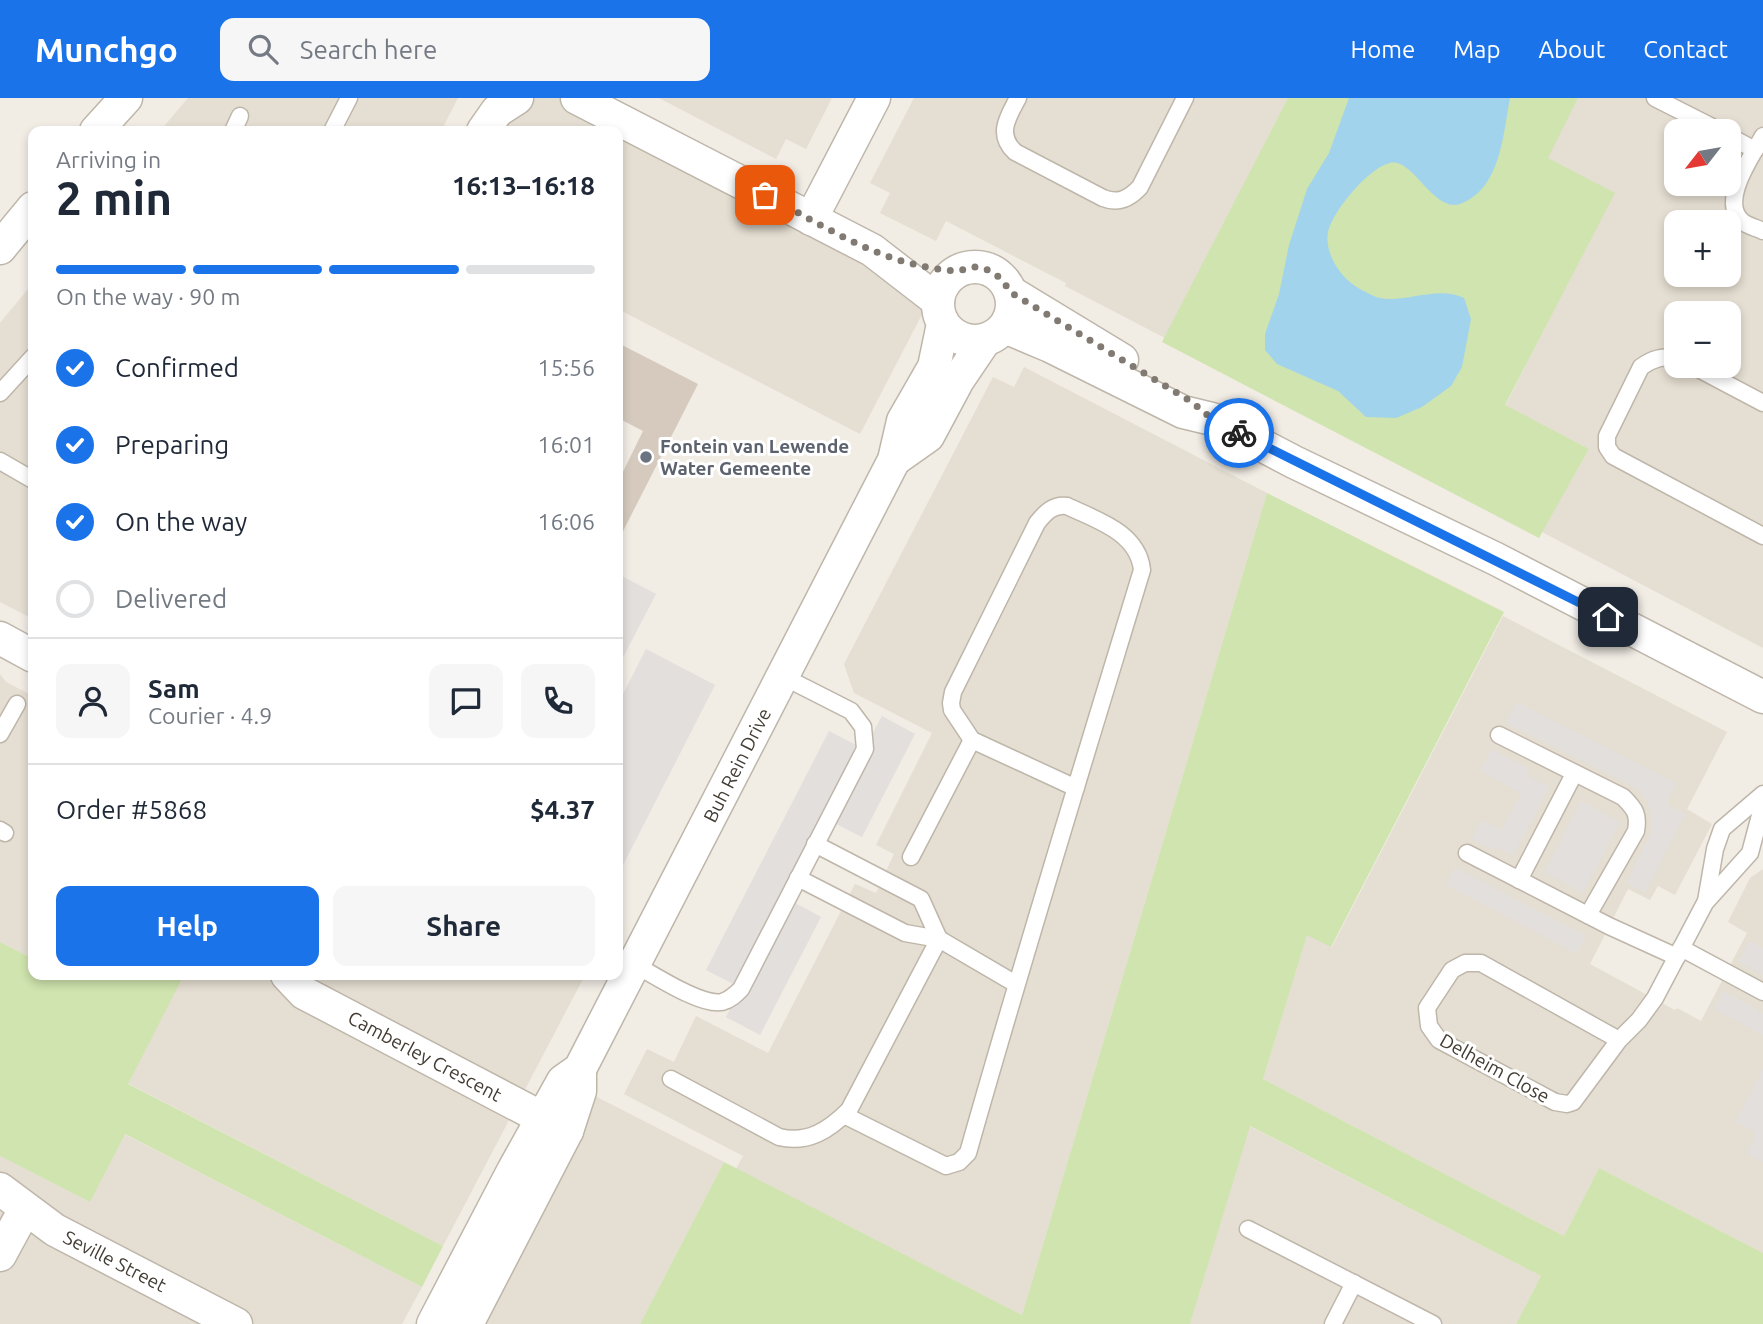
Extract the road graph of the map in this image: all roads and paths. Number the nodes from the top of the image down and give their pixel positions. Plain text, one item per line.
1 (126, 98) edge
2 (349, 98) edge
3 (517, 98) edge
4 (577, 98) edge
5 (874, 98) edge
6 (1018, 98) edge
7 (1185, 98) edge
8 (1655, 98) edge
9 (1696, 119) edge
10 (101, 126) edge
11 (335, 126) edge
12 (486, 126) edge
13 (1741, 139) edge
14 (1759, 143) edge
15 (28, 214) edge
16 (811, 219) junction
17 (1763, 231) edge
18 (0, 248) edge
19 (872, 250) junction
20 (958, 271) junction
21 (1010, 292) junction
22 (941, 312) junction
23 (995, 334) junction
24 (1664, 357) edge
25 (28, 362) edge
26 (1716, 378) edge
27 (0, 393) edge
28 (1763, 403) edge
29 (1212, 419) junction
30 (894, 460) junction
31 (0, 461) edge
32 (28, 475) edge
33 (1763, 536) edge
34 (0, 638) edge
35 (28, 653) edge
36 (782, 676) junction
37 (1763, 697) edge
38 (17, 704) dead end
39 (0, 734) edge
40 (1499, 735) dead end
41 (972, 740) junction
42 (1574, 774) junction
43 (1076, 788) junction
44 (1763, 794) edge
45 (1763, 804) edge
46 (816, 844) junction
47 (1467, 853) dead end
48 (911, 857) dead end
49 (798, 878) junction
50 (1519, 880) junction
51 (1705, 903) junction
52 (1588, 915) junction
53 (939, 939) junction
54 (1679, 952) junction
55 (634, 964) junction
56 (291, 980) edge
57 (1016, 984) junction
58 (1763, 992) edge
59 (1619, 1040) junction
60 (671, 1079) dead end
61 (844, 1115) junction
62 (555, 1124) junction
63 (0, 1189) edge
64 (25, 1209) junction
65 (1248, 1229) dead end
66 (0, 1255) edge
67 (1354, 1283) junction
68 (446, 1323) edge
69 (236, 1324) edge
70 (1333, 1324) edge
71 (1433, 1324) edge

1 - 10 street
2 - 11 lane
3 - 12 street
4 - 16 street
5 - 16 street
6 - 7 lane
8 - 9 lane
13 - 14 lane
14 - 17 lane
15 - 18 street
16 - 19 street
19 - 20 street
19 - 22 street
20 - 21 street
20 - 22 street
21 - 23 street
21 - 29 street
22 - 23 street
22 - 30 street, Buh Rein Drive
23 - 29 street
23 - 30 street, Buh Rein Drive
24 - 33 lane
25 - 27 lane
26 - 28 lane
29 - 37 street
30 - 36 street, Buh Rein Drive
31 - 32 lane
34 - 35 street
36 - 46 lane
36 - 55 street, Buh Rein Drive
38 - 39 lane
40 - 42 lane
41 - 43 lane
41 - 43 lane
41 - 48 lane
42 - 50 lane
42 - 52 lane
43 - 57 lane
44 - 51 lane, Delheim Close
45 - 51 lane, Delheim Close
46 - 49 lane
46 - 53 lane
47 - 50 lane
49 - 53 lane
49 - 55 lane
50 - 52 lane
51 - 54 lane, Delheim Close
52 - 54 lane
53 - 57 lane
53 - 61 lane
54 - 58 lane
54 - 59 lane, Delheim Close
55 - 62 street, Buh Rein Drive
56 - 62 street, Camberley Crescent
57 - 61 lane
59 - 59 lane, Delheim Close
60 - 61 lane
62 - 68 street, Buh Rein Drive
63 - 64 street, Seville Street
64 - 66 street
64 - 69 street, Seville Street
65 - 67 lane
67 - 70 lane
67 - 71 lane

